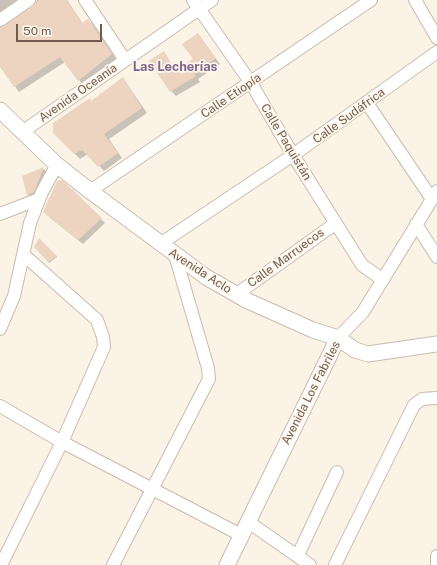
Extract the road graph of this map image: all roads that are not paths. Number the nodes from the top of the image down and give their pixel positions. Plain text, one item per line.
1 (29, 0) edge
2 (85, 0) edge
3 (212, 0) edge
4 (371, 0) edge
5 (415, 0) edge
6 (196, 5) edge
7 (0, 20) edge
8 (437, 38) edge
9 (437, 52) edge
10 (125, 60) junction
11 (251, 83) junction
12 (367, 102) junction
13 (0, 110) edge
14 (22, 132) junction
15 (293, 155) junction
16 (58, 165) junction
17 (90, 191) junction
18 (434, 195) edge
19 (39, 199) junction
20 (0, 214) edge
21 (336, 223) junction
22 (416, 224) junction
23 (160, 244) junction
24 (24, 255) junction
25 (175, 255) junction
26 (437, 257) edge
27 (383, 280) junction
28 (237, 294) junction
29 (0, 328) edge
30 (338, 338) junction
31 (437, 344) edge
32 (437, 398) edge
33 (0, 406) edge
34 (62, 442) junction
35 (337, 472) dead end
36 (152, 489) junction
37 (247, 521) junction
38 (240, 535) junction
39 (298, 555) junction
40 (437, 556) edge
41 (1, 565) edge
42 (113, 565) edge
43 (227, 565) edge
44 (310, 565) edge
45 (335, 565) edge
46 (437, 565) edge

1 - 7 street
2 - 10 street
3 - 6 street, Avenida Oceanía
4 - 11 street, Calle Etiopía
5 - 8 street
6 - 10 street, Avenida Oceanía
6 - 11 street, Calle Paquistán
9 - 12 street, Calle Sudáfrica
10 - 14 street, Avenida Oceanía
11 - 15 street, Calle Paquistán
11 - 17 street, Calle Etiopía
12 - 15 street, Calle Sudáfrica
12 - 18 street
13 - 14 street, Avenida Aclo
14 - 16 street, Avenida Aclo
15 - 21 street, Calle Paquistán
15 - 23 street, Calle Sudáfrica
16 - 17 street, Avenida Aclo
16 - 19 street
17 - 23 street, Avenida Aclo
18 - 22 street, Avenida Los Fabriles
19 - 20 street
19 - 24 street
21 - 27 street, Calle Paquistán
21 - 28 street, Calle Marruecos
22 - 26 street
22 - 27 street, Avenida Los Fabriles
23 - 25 street, Avenida Aclo
24 - 29 street
24 - 34 street
25 - 28 street, Avenida Aclo
25 - 36 street
27 - 30 street, Avenida Los Fabriles
28 - 30 street, Avenida Aclo
30 - 31 street, Avenida Aclo
30 - 37 street, Avenida Los Fabriles
32 - 45 street
33 - 34 street
34 - 36 street
34 - 41 street
35 - 39 street
36 - 38 street
36 - 42 street
37 - 38 street, Avenida Los Fabriles
37 - 39 street
38 - 43 street, Avenida Los Fabriles
39 - 44 street
40 - 46 street

